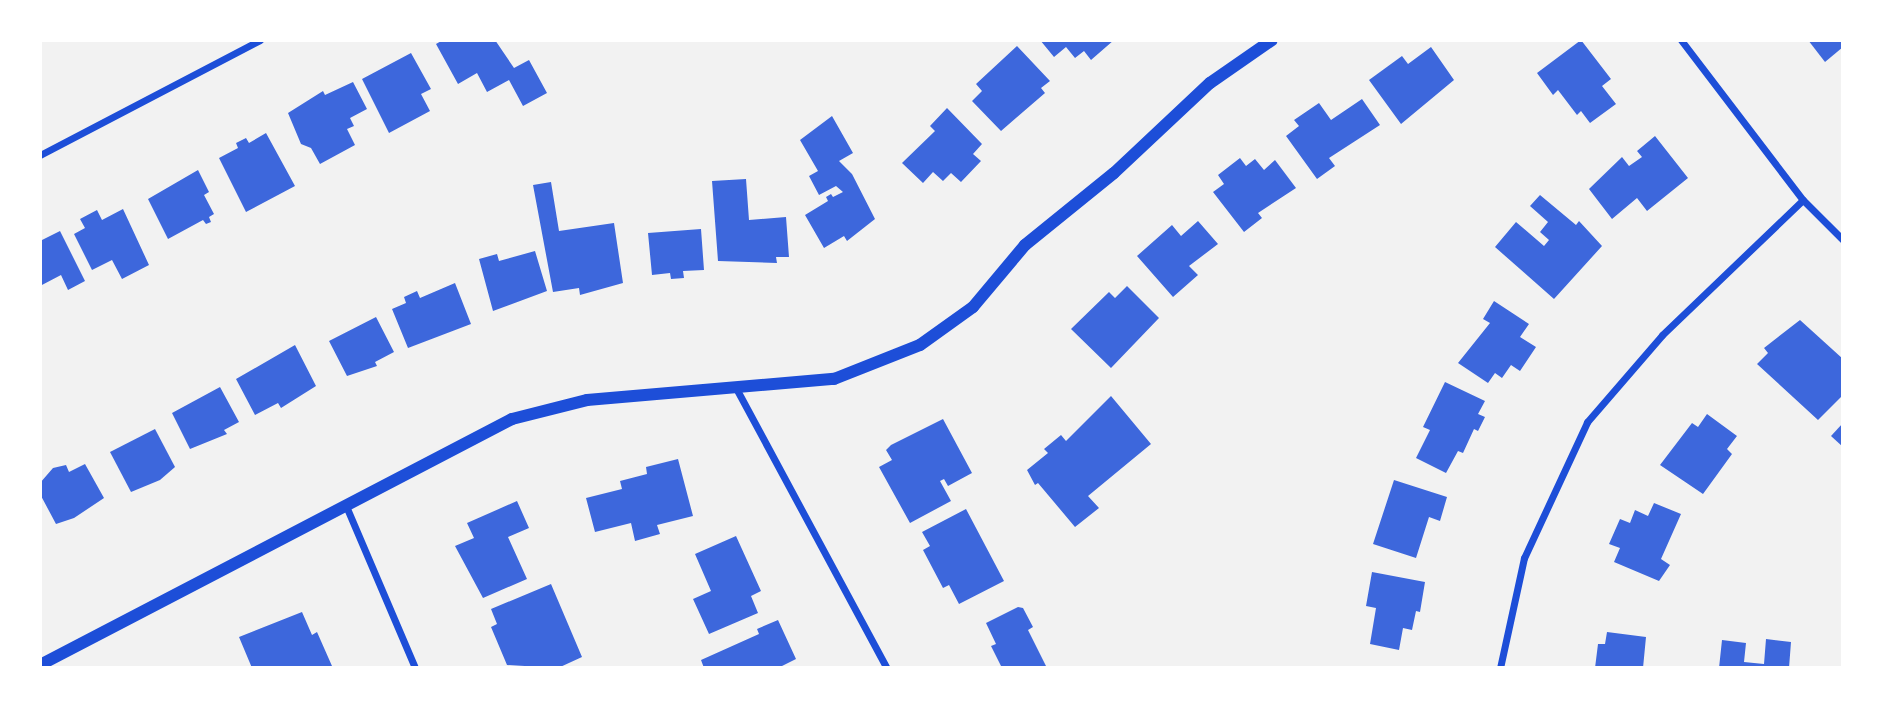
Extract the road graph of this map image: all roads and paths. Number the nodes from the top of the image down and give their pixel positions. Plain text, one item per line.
1 (260, 40) edge
2 (1272, 40) edge
3 (1681, 40) edge
4 (40, 155) edge
5 (1803, 200) junction
6 (1843, 240) edge
7 (737, 390) junction
8 (346, 506) junction
9 (40, 665) edge
10 (415, 668) edge
11 (887, 668) edge
12 (1500, 668) edge

1 - 4 street
2 - 7 street
3 - 5 street
5 - 6 street
5 - 12 street
7 - 8 street
7 - 11 street
8 - 9 street
8 - 10 street

